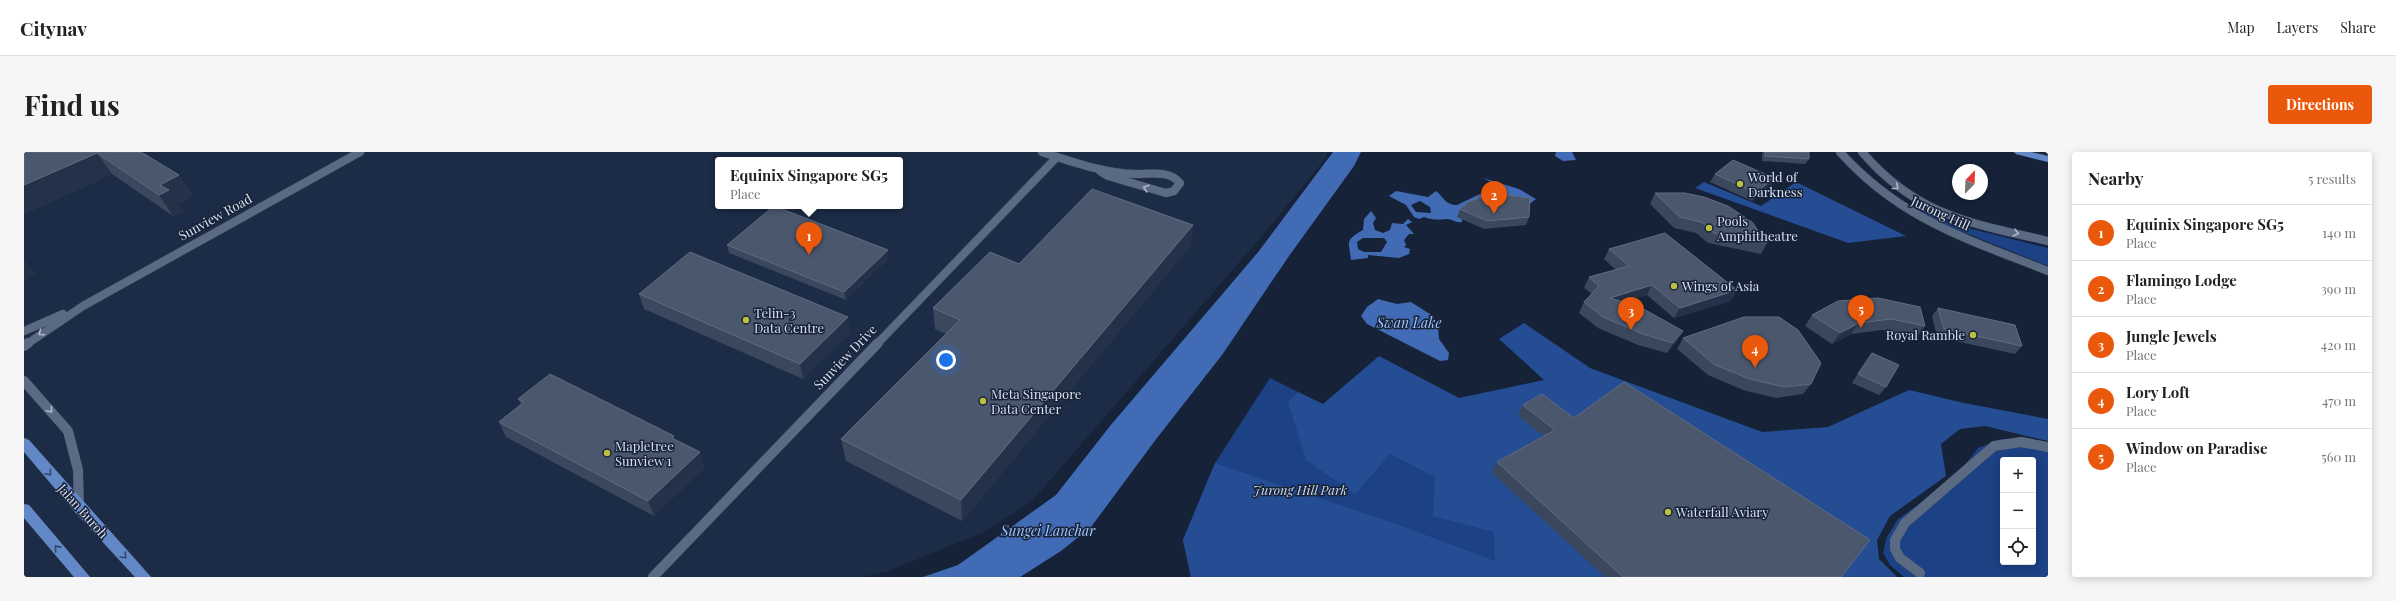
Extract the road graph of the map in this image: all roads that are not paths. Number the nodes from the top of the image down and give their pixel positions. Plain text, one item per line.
1 (360, 152) edge
2 (1042, 152) edge
3 (1840, 152) edge
4 (1860, 152) edge
5 (2019, 152) edge
6 (1057, 157) junction
7 (2048, 158) edge
8 (1854, 168) junction
9 (1100, 171) junction
10 (2048, 241) edge
11 (2048, 271) edge
12 (83, 306) junction
13 (24, 331) edge
14 (24, 346) edge
15 (24, 381) edge
16 (24, 443) edge
17 (2048, 447) edge
18 (79, 507) junction
19 (24, 509) edge
20 (1920, 573) dead end
21 (83, 577) edge
22 (144, 577) edge
23 (653, 577) edge

1 - 12 street, Sunview Road
2 - 6 street
3 - 8 street, Jurong Hill
4 - 8 street
4 -> 10 street
5 - 7 main road
6 - 9 street
6 - 23 street, Sunview Drive
8 - 11 street, Jurong Hill
9 -> 9 street
12 - 13 street, Sunview Road
12 -> 14 street, Sunview Road
15 -> 18 street
16 -> 18 main road, Jalan Buroh
17 - 20 street
18 -> 22 main road, Jalan Buroh
21 -> 19 main road

